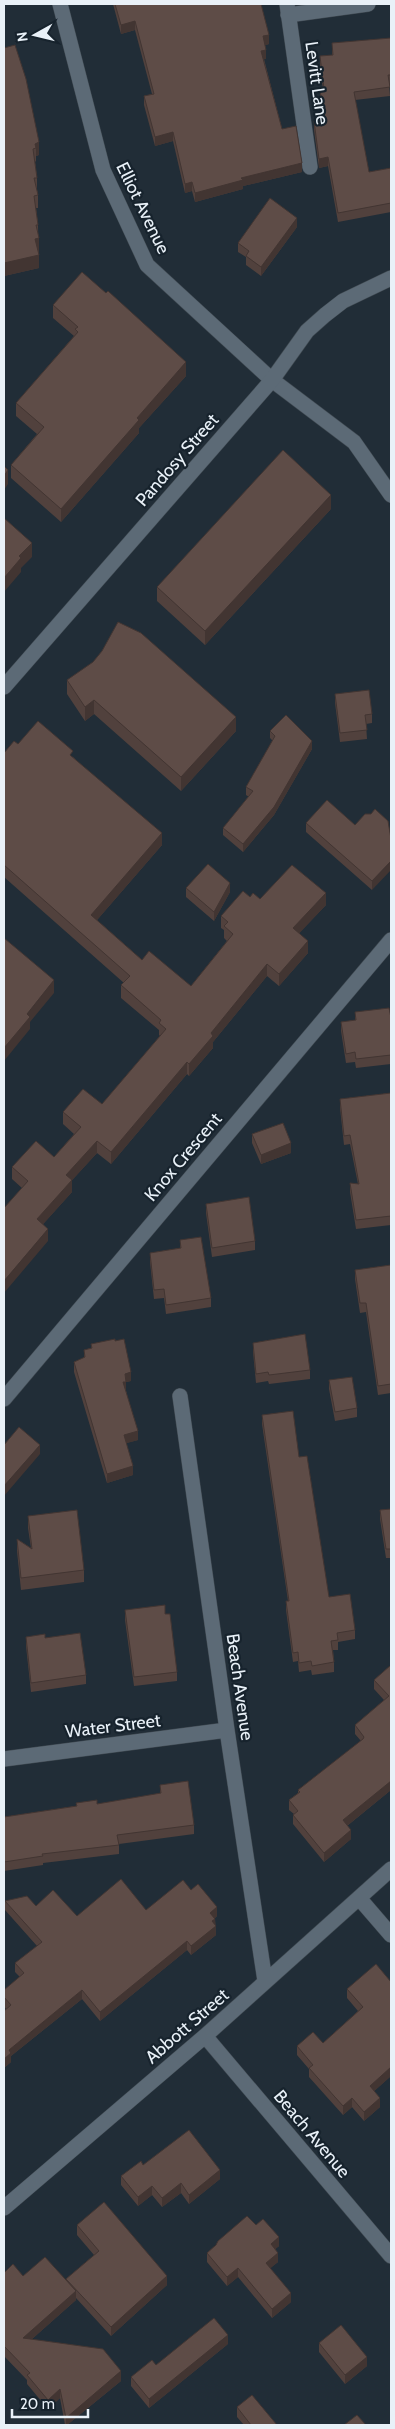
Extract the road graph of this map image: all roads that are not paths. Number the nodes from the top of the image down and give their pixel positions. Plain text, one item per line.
1 (60, 4) edge
2 (368, 4) edge
3 (287, 9) edge
4 (310, 167) dead end
5 (391, 278) edge
6 (272, 380) junction
7 (391, 495) edge
8 (4, 686) edge
9 (391, 940) edge
10 (180, 1396) dead end
11 (4, 1399) edge
12 (226, 1730) junction
13 (4, 1759) edge
14 (391, 1869) edge
15 (359, 1898) junction
16 (391, 1935) edge
17 (265, 1982) junction
18 (205, 2036) junction
19 (4, 2208) edge
20 (391, 2256) edge

1 - 6 street, Elliot Avenue
2 - 3 street
3 - 4 street, Levitt Lane
5 - 6 street, Pandosy Street
6 - 7 street, Elliot Avenue
6 - 8 street, Pandosy Street
9 - 11 street, Knox Crescent
10 - 12 street, Beach Avenue
12 - 13 street, Water Street
12 - 17 street, Beach Avenue
14 - 15 street, Abbott Street
15 - 16 street
15 - 17 street, Abbott Street
17 - 18 street, Abbott Street
18 - 19 street, Abbott Street
18 - 20 street, Beach Avenue

